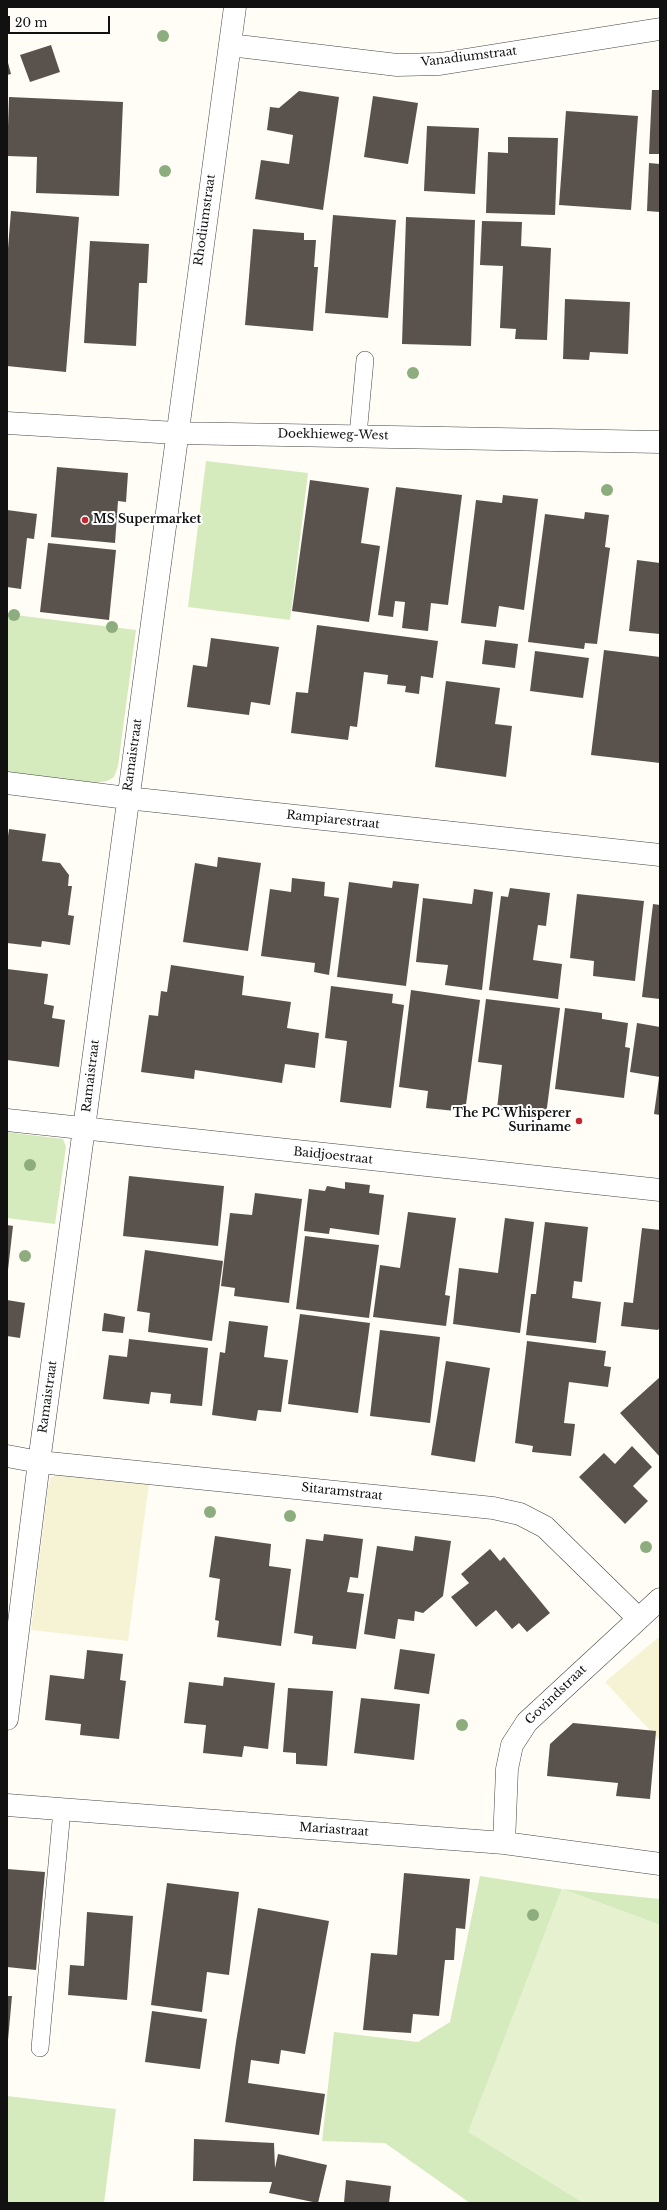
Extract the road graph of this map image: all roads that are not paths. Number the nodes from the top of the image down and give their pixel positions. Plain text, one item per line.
1 (235, 7) edge
2 (660, 29) edge
3 (230, 45) junction
4 (365, 360) dead end
5 (7, 423) edge
6 (176, 433) junction
7 (358, 435) junction
8 (660, 442) edge
9 (7, 783) edge
10 (127, 798) junction
11 (660, 855) edge
12 (7, 1120) edge
13 (84, 1130) junction
14 (660, 1190) edge
15 (7, 1456) edge
16 (39, 1462) junction
17 (660, 1599) edge
18 (638, 1618) junction
19 (7, 1719) edge
20 (7, 1805) edge
21 (62, 1810) junction
22 (504, 1843) junction
23 (660, 1864) edge
24 (40, 2048) dead end

1 - 3 street, Rhodiumstraat
2 - 3 street, Vanadiumstraat
3 - 6 street, Rhodiumstraat
4 - 7 lane
5 - 6 street, Doekhieweg-West
6 - 7 street, Doekhieweg-West
6 - 10 street, Ramaistraat
7 - 8 street, Doekhieweg-West
9 - 10 street, Rampiarestraat
10 - 11 street, Rampiarestraat
10 - 13 street, Ramaistraat
12 - 13 street, Baidjoestraat
13 - 14 street, Baidjoestraat
13 - 16 street, Ramaistraat
15 - 16 street, Sitaramstraat
16 - 18 street, Sitaramstraat
16 - 19 street, Ramaistraat
17 - 18 street, Govindstraat
18 - 22 street, Govindstraat
20 - 21 street, Mariastraat
21 - 22 street, Mariastraat
21 - 24 lane
22 - 23 street, Mariastraat

